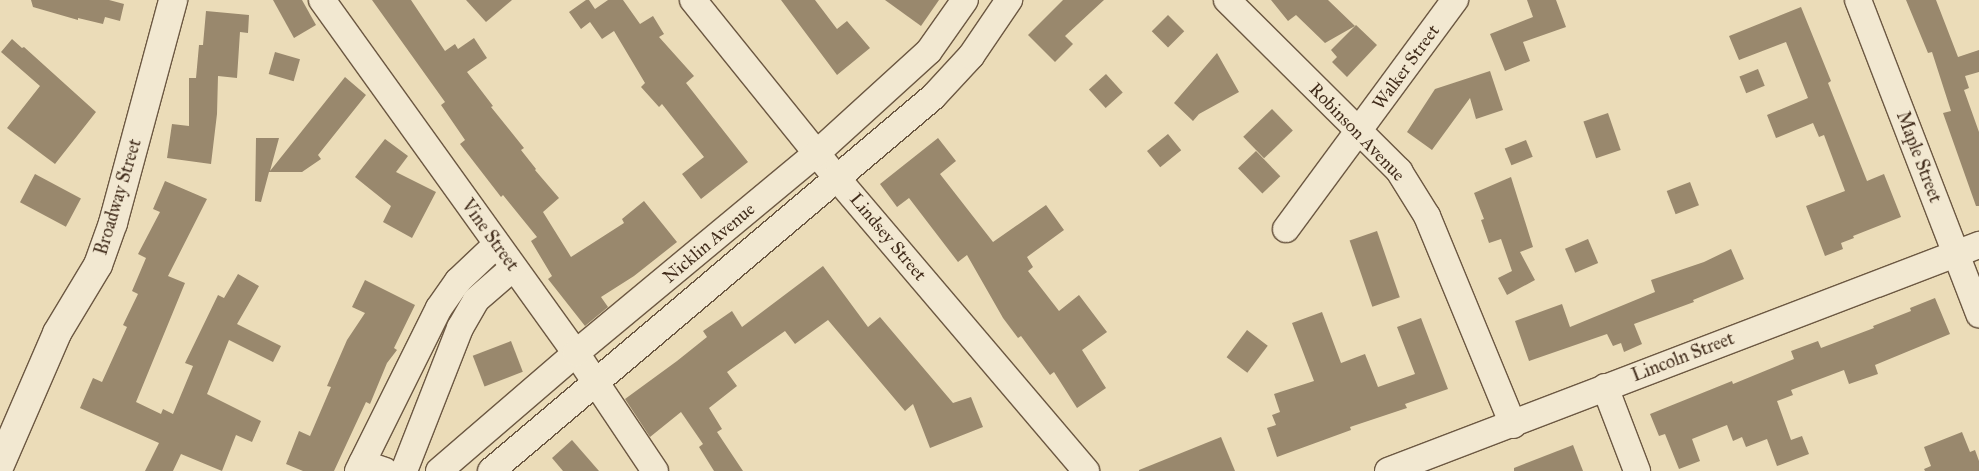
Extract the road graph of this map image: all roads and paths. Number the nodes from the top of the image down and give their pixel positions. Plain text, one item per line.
1 (173, 0) edge
2 (322, 0) edge
3 (694, 0) edge
4 (964, 0) edge
5 (1009, 0) edge
6 (1227, 0) edge
7 (1455, 0) edge
8 (1858, 0) edge
9 (1359, 131) junction
10 (817, 153) junction
11 (836, 177) junction
12 (1286, 229) dead end
13 (496, 245) junction
14 (1968, 250) edge
15 (513, 268) junction
16 (1979, 314) edge
17 (576, 353) junction
18 (595, 382) junction
19 (1605, 387) junction
20 (1513, 425) junction
21 (0, 465) edge
22 (369, 468) edge
23 (404, 471) edge
24 (439, 471) edge
25 (491, 471) edge
26 (655, 471) edge
27 (1086, 471) edge
28 (1388, 471) edge
29 (1638, 471) edge

1 - 21 main road, Broadway Street
2 - 13 street, Vine Street
3 - 10 street, Lindsey Street
4 - 10 street, Nicklin Avenue
5 - 11 street, Nicklin Avenue
6 - 9 street, Robinson Avenue
7 - 9 street, Walker Street
8 - 14 street, Maple Street
9 - 12 street, Walker Street
9 - 20 street, Robinson Avenue
10 - 11 street, Lindsey Street
10 - 17 street, Nicklin Avenue
11 - 18 street, Nicklin Avenue
11 - 27 street, Lindsey Street
13 - 15 street, Vine Street
13 - 22 street
14 - 16 street, Maple Street
14 - 19 street, Lincoln Street
15 - 17 street, Vine Street
15 - 23 street
17 - 18 street, Vine Street
17 - 24 street, Nicklin Avenue
18 - 25 street, Nicklin Avenue
18 - 26 street, Vine Street
19 - 20 street, Lincoln Street
19 - 29 street
20 - 28 street, Lincoln Street

